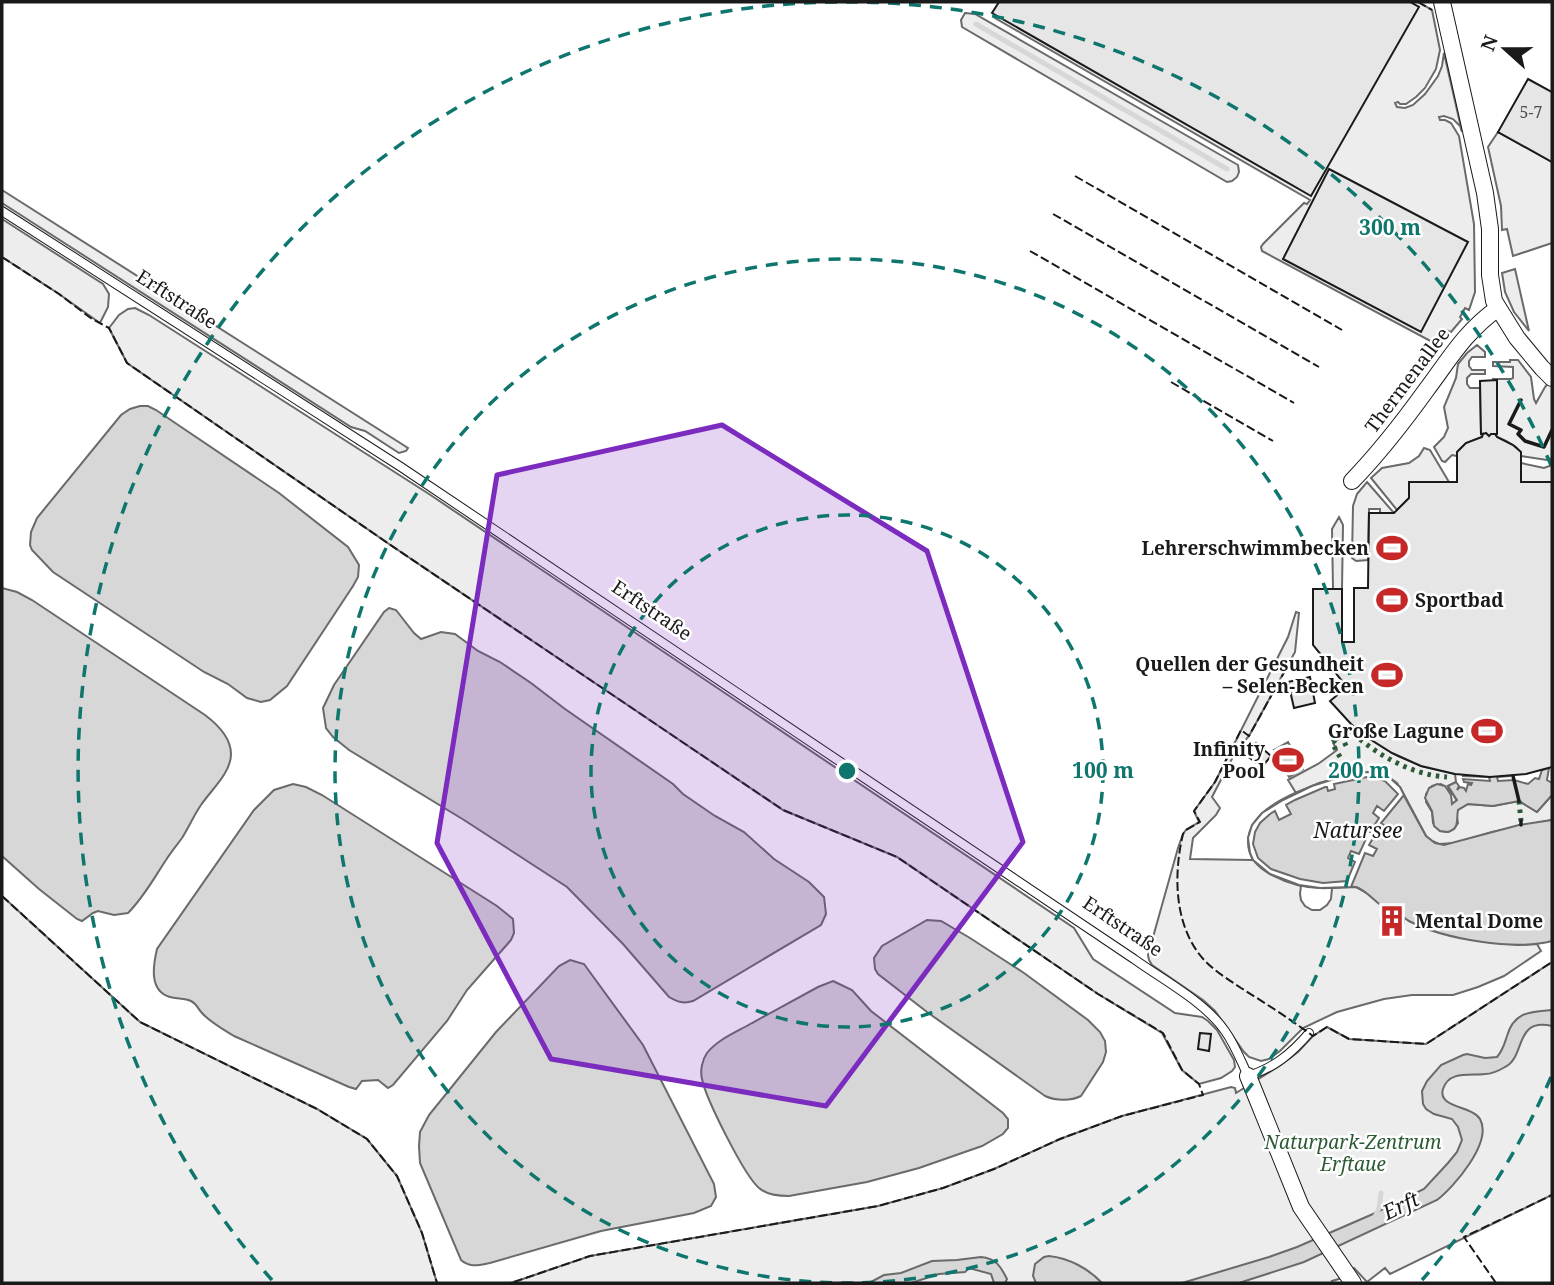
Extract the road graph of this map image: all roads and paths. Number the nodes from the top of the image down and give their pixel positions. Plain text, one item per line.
1 (1442, 2) edge
2 (2, 211) edge
3 (1498, 309) junction
4 (1552, 378) edge
5 (1353, 481) dead end
6 (1309, 1033) dead end
7 (1248, 1076) junction
8 (1350, 1278) edge

1 - 3 street
2 - 7 lane, Erftstraße
3 - 4 street
3 - 5 street, Thermenallee
6 - 7 lane
7 - 8 street, Erftstraße

